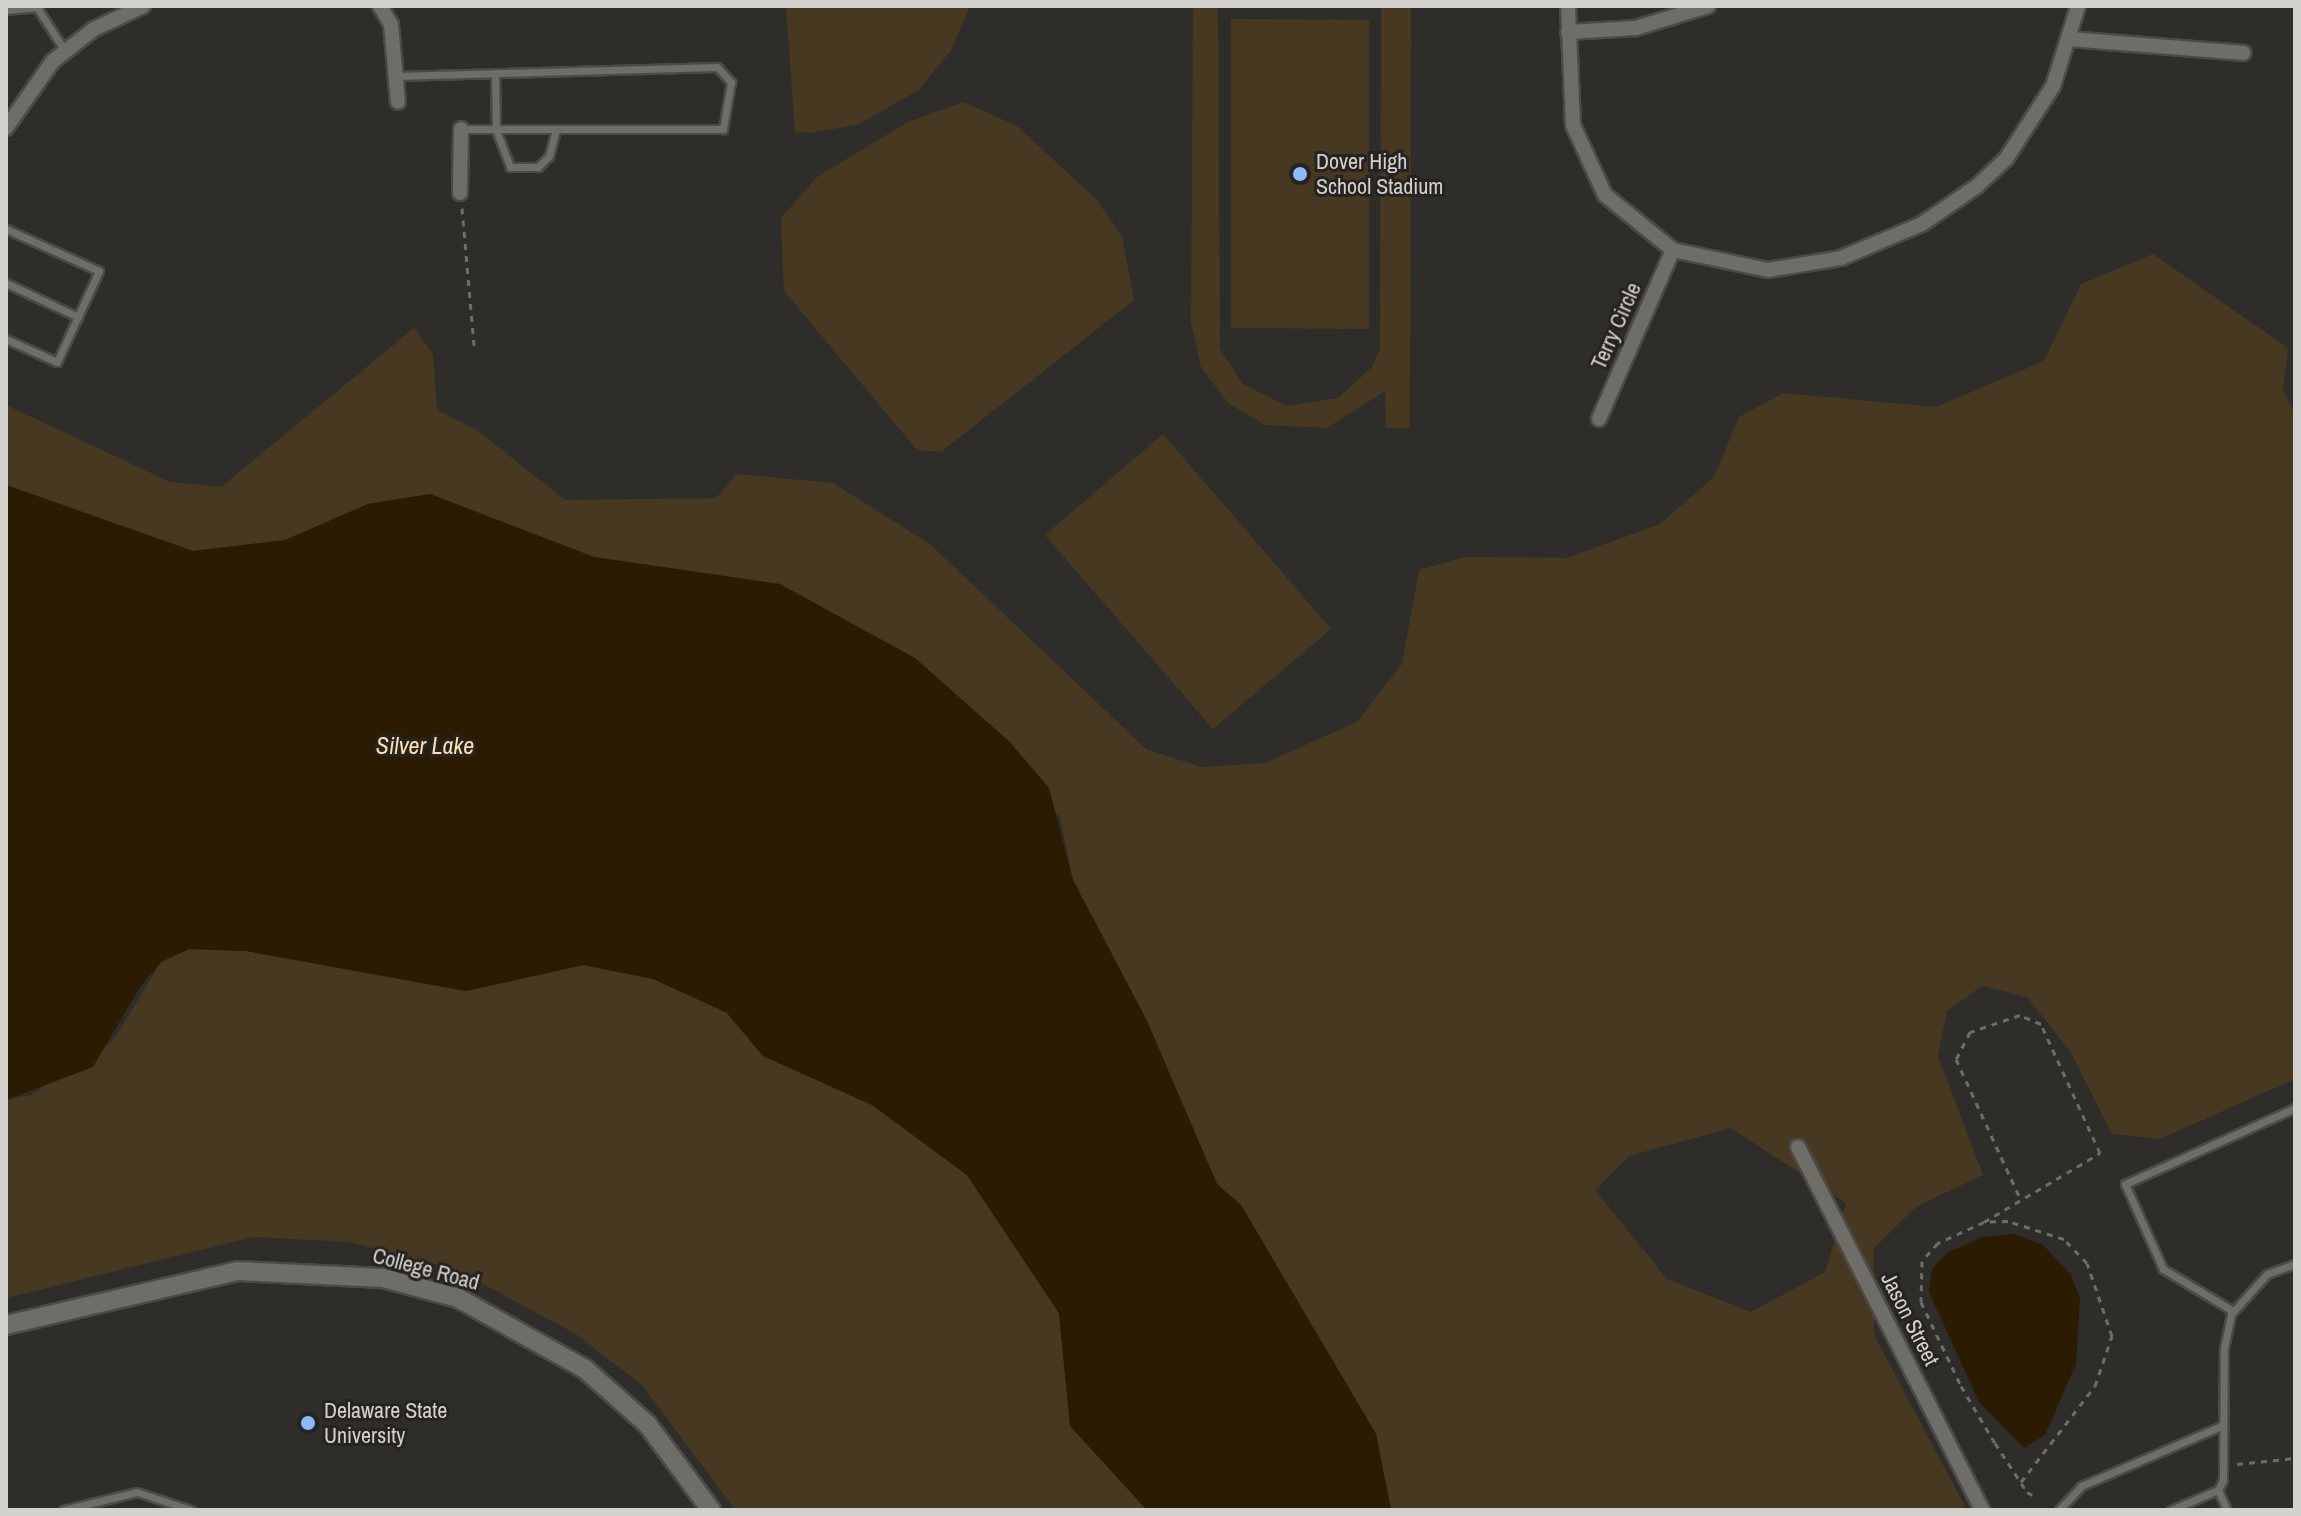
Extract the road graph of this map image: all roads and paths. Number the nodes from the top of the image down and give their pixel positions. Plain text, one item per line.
1 (143, 6) edge
2 (380, 6) edge
3 (1568, 6) edge
4 (1708, 6) edge
5 (2078, 6) edge
6 (38, 7) edge
7 (6, 10) edge
8 (1568, 32) junction
9 (2070, 39) junction
10 (65, 51) junction
11 (2243, 53) dead end
12 (495, 73) junction
13 (396, 76) junction
14 (398, 102) dead end
15 (11, 107) edge
16 (6, 128) edge
17 (461, 129) joint
18 (556, 129) junction
19 (496, 130) junction
20 (460, 193) joint
21 (6, 229) edge
22 (1673, 250) junction
23 (6, 283) edge
24 (78, 317) junction
25 (6, 339) edge
26 (474, 345) dead end
27 (1599, 419) dead end
28 (2295, 1108) edge
29 (1798, 1147) dead end
30 (2020, 1198) junction
31 (1984, 1222) junction
32 (2295, 1264) edge
33 (2233, 1311) junction
34 (6, 1325) edge
35 (2223, 1425) junction
36 (2295, 1458) edge
37 (2237, 1464) dead end
38 (2021, 1482) junction
39 (2218, 1490) junction
40 (2034, 1496) dead end
41 (63, 1510) edge
42 (191, 1510) edge
43 (711, 1510) edge
44 (1982, 1510) edge
45 (2059, 1510) edge
46 (2171, 1510) edge
47 (2227, 1510) edge

1 - 10 street
2 - 13 street
3 - 8 street
4 - 8 street
5 - 9 street
6 - 7 lane
6 - 10 lane
8 - 22 street
9 - 11 street
9 - 22 street
10 - 15 street
12 - 13 lane
12 - 18 lane
12 - 19 lane
13 - 14 street
15 - 16 street
17 - 19 lane
17 - 20 street
18 - 19 lane
18 - 19 lane
20 - 26 path
21 - 24 lane
22 - 27 street, Terry Circle
23 - 24 lane
24 - 25 lane
28 - 33 lane
29 - 44 street, Jason Street
30 - 30 path
30 - 31 path
31 - 38 path
31 - 38 path
32 - 33 lane
33 - 35 lane
34 - 43 street, College Road
35 - 39 lane
35 - 45 lane
36 - 37 path
38 - 40 path
39 - 46 lane
39 - 47 lane
41 - 42 lane

